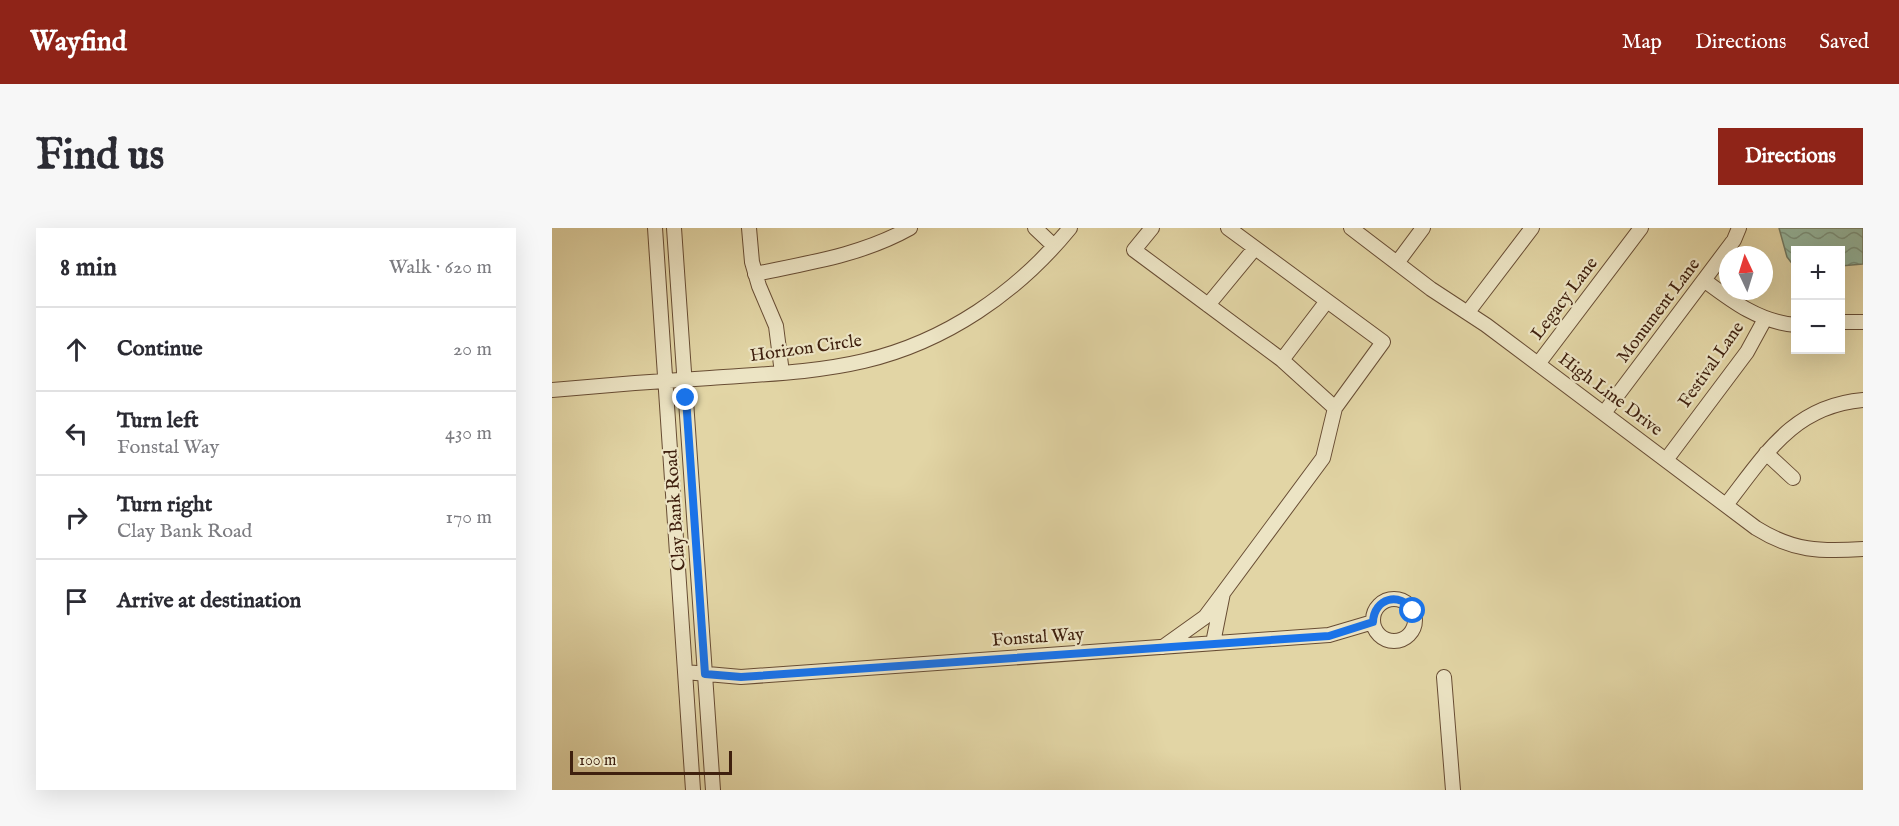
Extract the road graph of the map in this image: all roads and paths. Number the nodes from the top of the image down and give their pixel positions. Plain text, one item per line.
1 (655, 228) edge
2 (674, 228) edge
3 (749, 228) edge
4 (910, 228) edge
5 (1035, 228) edge
6 (1070, 228) edge
7 (1152, 228) edge
8 (1228, 228) edge
9 (1351, 228) edge
10 (1423, 228) edge
11 (1532, 228) edge
12 (1641, 228) edge
13 (1739, 228) edge
14 (1054, 246) junction
15 (1255, 248) junction
16 (1397, 263) junction
17 (755, 274) junction
18 (1704, 280) junction
19 (1327, 301) junction
20 (1208, 305) junction
21 (1468, 312) junction
22 (1765, 319) junction
23 (1845, 322) edge
24 (1863, 322) edge
25 (1791, 324) edge
26 (1282, 360) junction
27 (1538, 363) junction
28 (782, 373) junction
29 (685, 380) junction
30 (665, 382) junction
31 (552, 390) edge
32 (1863, 400) edge
33 (1335, 408) junction
34 (1604, 413) junction
35 (1766, 453) junction
36 (1666, 460) junction
37 (1793, 478) dead end
38 (1726, 505) junction
39 (1863, 549) edge
40 (1223, 593) junction
41 (1373, 622) dead end
42 (1214, 643) junction
43 (1163, 647) junction
44 (685, 672) junction
45 (705, 674) junction
46 (1444, 677) dead end
47 (693, 790) edge
48 (713, 790) edge
49 (1453, 790) edge

1 - 30 street, Clay Bank Road
2 - 29 street, Clay Bank Road
3 - 17 street
4 - 17 street
5 - 14 street
6 - 14 street, Horizon Circle
7 - 20 street
8 - 15 street
9 - 16 street, High Line Drive
10 - 16 street
11 - 21 street
12 - 27 street, Legacy Lane
13 - 18 street, Monument Lane
14 - 28 street, Horizon Circle
15 - 19 street
15 - 20 street
16 - 21 street, High Line Drive
17 - 28 street
18 - 22 street
18 - 34 street, Monument Lane
19 - 26 street
19 - 33 street
20 - 26 street
21 - 27 street, High Line Drive
22 - 25 street
22 - 36 street, Festival Lane
23 - 24 street
26 - 33 street
27 - 34 street, High Line Drive
28 - 29 street, Horizon Circle
29 - 30 street, Horizon Circle
29 - 45 street, Clay Bank Road
30 - 31 street, Horizon Circle
30 - 44 street, Clay Bank Road
32 - 35 street
33 - 40 street
34 - 36 street, High Line Drive
35 - 37 street
35 - 38 street
36 - 38 street, High Line Drive
38 - 39 street, High Line Drive
40 - 42 street
40 - 43 street
41 - 42 street, Fonstal Way
42 - 43 street, Fonstal Way
43 - 45 street, Fonstal Way
44 - 45 street, Fonstal Way
44 - 47 street, Clay Bank Road
45 - 48 street, Clay Bank Road
46 - 49 street

